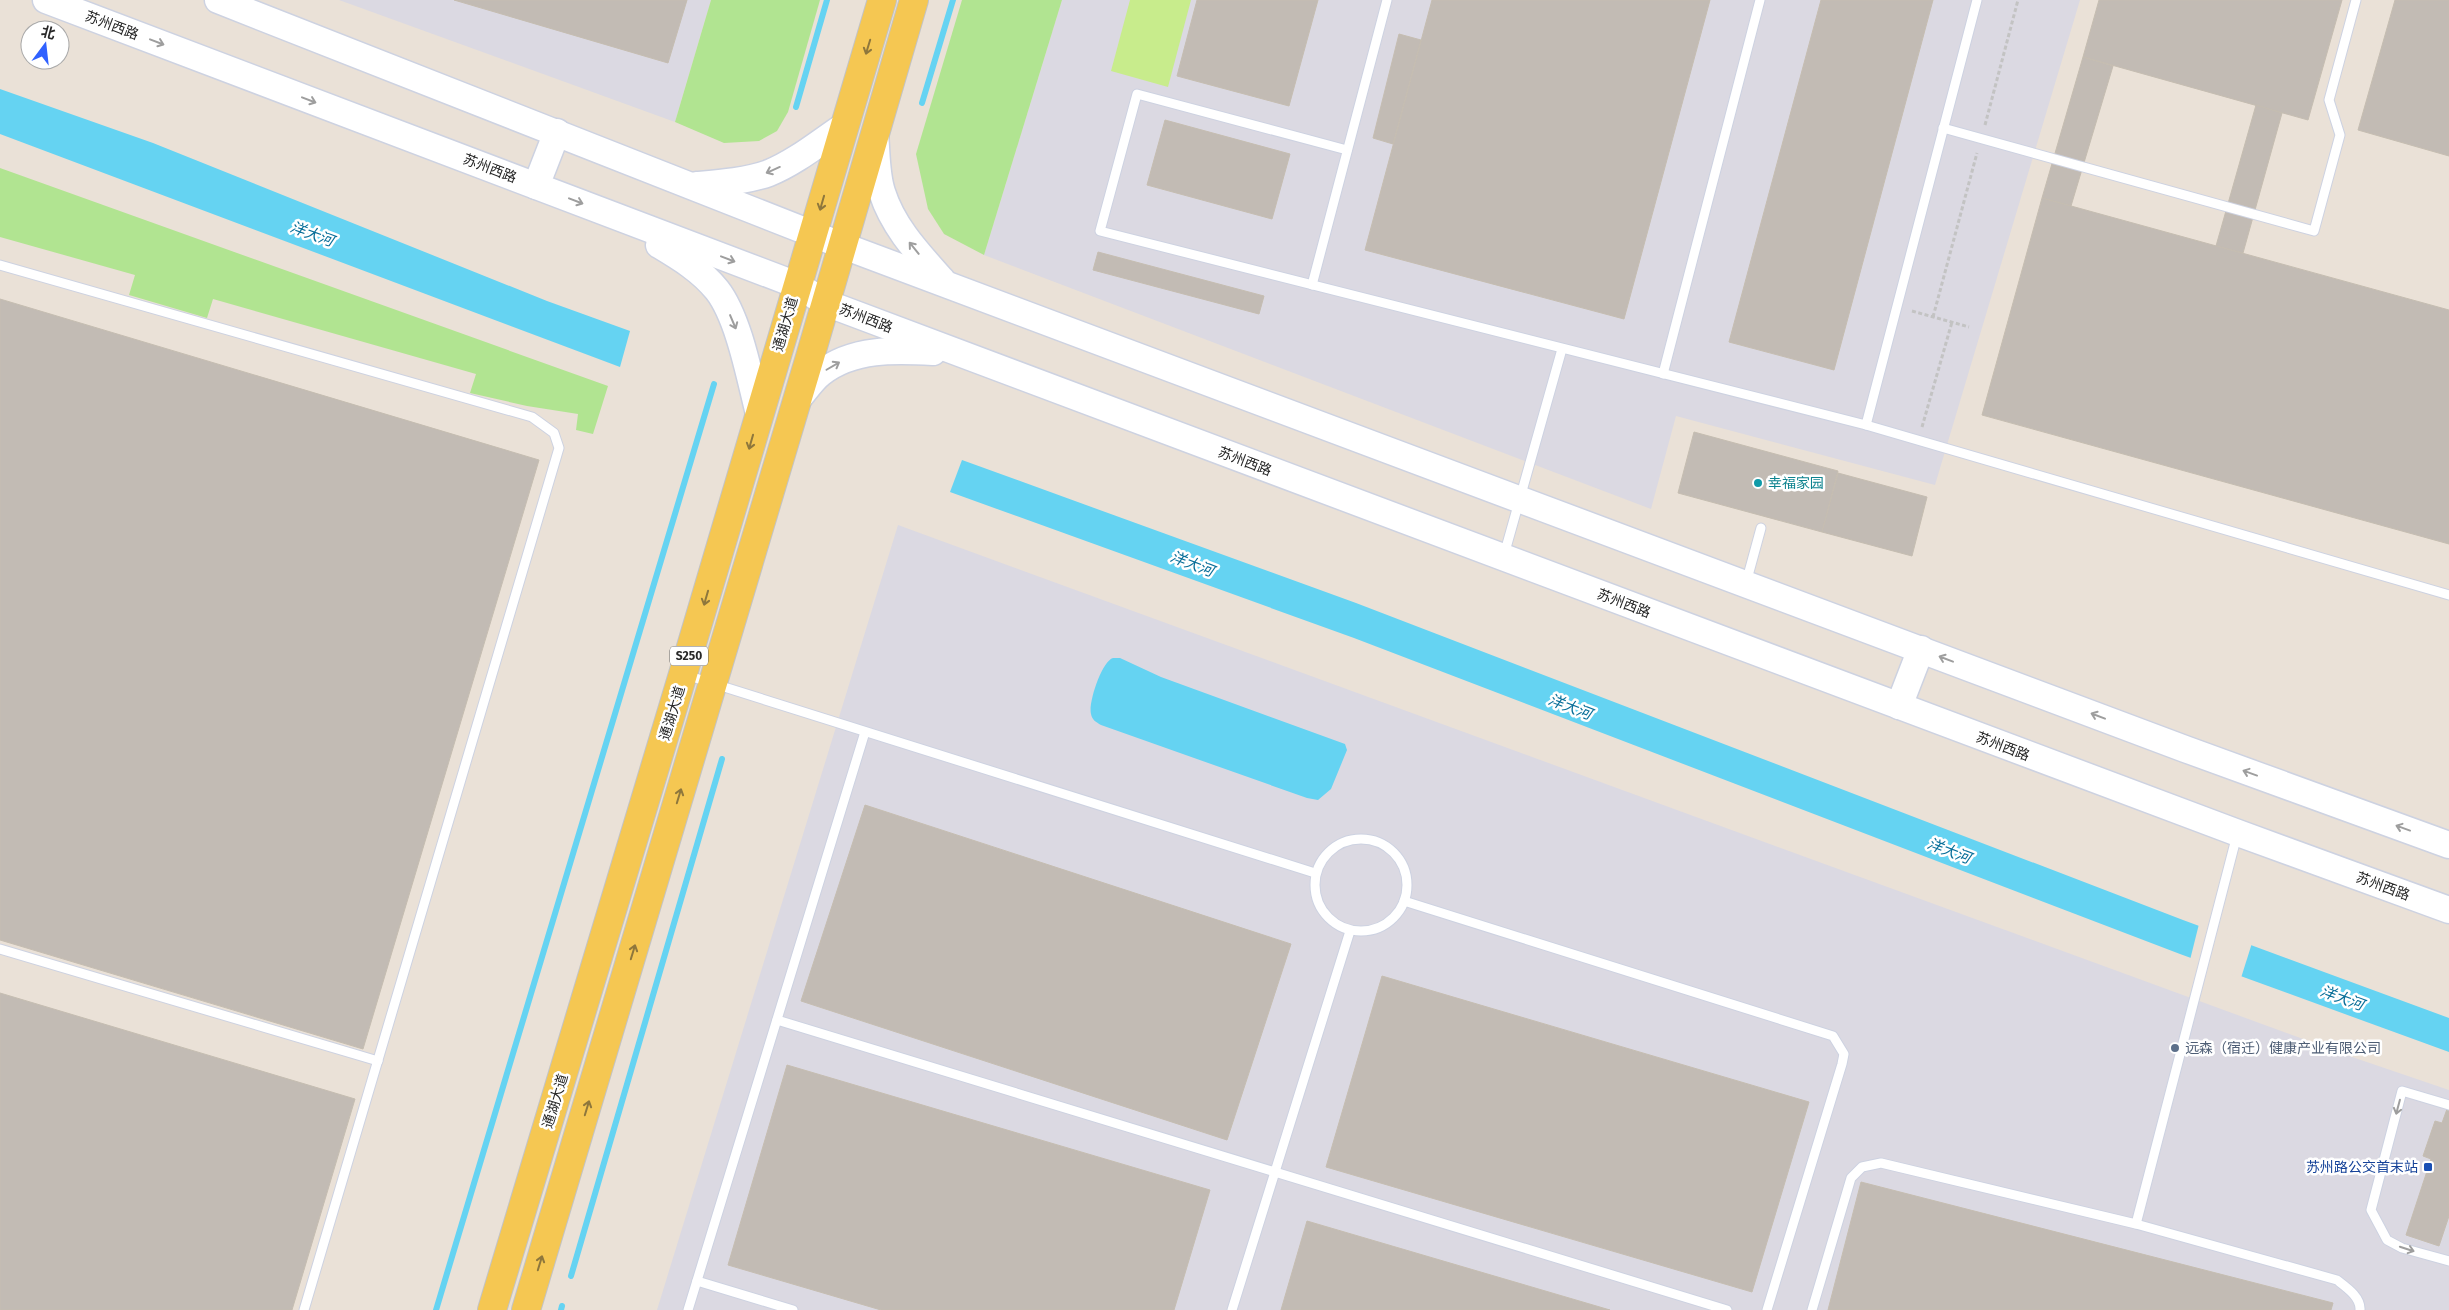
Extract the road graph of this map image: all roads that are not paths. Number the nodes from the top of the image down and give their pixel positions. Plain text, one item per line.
1 (46, 0) edge
2 (218, 0) edge
3 (882, 0) edge
4 (914, 0) edge
5 (1386, 0) edge
6 (1760, 0) edge
7 (1977, 0) edge
8 (2356, 0) edge
9 (249, 6) edge
10 (844, 126) junction
11 (1943, 128) junction
12 (556, 132) junction
13 (874, 134) junction
14 (1347, 150) junction
15 (690, 185) junction
16 (536, 186) junction
17 (607, 213) junction
18 (813, 234) junction
19 (841, 245) junction
20 (0, 265) edge
21 (946, 284) junction
22 (797, 285) junction
23 (1312, 285) junction
24 (826, 303) junction
25 (1562, 349) junction
26 (957, 353) junction
27 (1663, 374) junction
28 (798, 399) junction
29 (759, 414) junction
30 (1866, 424) junction
31 (1520, 499) junction
32 (1761, 528) dead end
33 (1504, 558) junction
34 (1746, 583) junction
35 (2449, 595) edge
36 (1921, 649) junction
37 (683, 674) junction
38 (713, 684) junction
39 (1898, 706) junction
40 (865, 732) junction
41 (2238, 833) junction
42 (2449, 845) edge
43 (1315, 873) junction
44 (1404, 901) junction
45 (2449, 910) edge
46 (1350, 931) junction
47 (0, 949) edge
48 (777, 1020) junction
49 (378, 1062) junction
50 (2449, 1105) edge
51 (1275, 1172) junction
52 (2136, 1224) junction
53 (2449, 1261) edge
54 (697, 1281) junction
55 (304, 1310) edge
56 (492, 1310) edge
57 (526, 1310) edge
58 (688, 1310) edge
59 (793, 1310) edge
60 (1232, 1310) edge
61 (1727, 1310) edge
62 (1767, 1310) edge
63 (1812, 1310) edge
64 (2360, 1310) edge

1 -> 16 main road, 苏州西路
2 - 9 main road
3 -> 10 main road, 通湖大道 / S250
4 - 13 main road, S250
5 - 14 lane
6 - 27 lane
7 - 11 lane
8 - 11 lane
9 - 12 main road
10 -> 15 main road
10 -> 18 main road, 通湖大道 / S250
11 - 30 lane
12 - 15 main road
12 - 16 main road
13 - 19 main road, S250
21 -> 13 main road
14 - 23 lane
14 - 23 lane
15 - 18 main road
16 -> 17 main road, 苏州西路
17 -> 22 main road, 苏州西路
17 -> 29 main road
18 - 19 main road
18 - 22 main road, 通湖大道 / S250
19 - 21 main road
19 - 24 main road, S250
20 - 49 lane
21 - 31 main road
22 - 24 main road, 苏州西路
22 - 29 main road, 通湖大道 / S250
23 - 25 lane
24 - 26 main road, 苏州西路
24 - 28 main road, S250
25 - 27 lane
25 - 31 lane
28 -> 26 main road
26 - 33 main road, 苏州西路
27 - 30 lane
28 - 38 main road, S250
29 -> 37 main road, 通湖大道 / S250
30 - 35 lane
31 - 33 lane
31 - 34 main road
32 - 34 lane
33 - 39 main road, 苏州西路
34 - 36 main road
36 - 39 main road
42 -> 36 main road
37 - 38 lane
37 - 56 main road, 通湖大道 / S250
38 - 40 lane
57 -> 38 main road, S250
39 - 41 main road, 苏州西路
40 - 43 lane
40 - 48 lane
41 - 45 main road, 苏州西路
41 - 52 lane
43 - 44 lane
43 - 46 lane
44 - 46 lane
44 - 62 lane
46 - 51 lane
47 - 49 lane
48 - 51 lane
48 - 54 lane
49 - 55 lane
50 -> 53 lane
51 - 60 lane
51 - 61 lane
52 - 63 lane
52 - 64 lane
54 - 58 lane
54 - 59 lane

